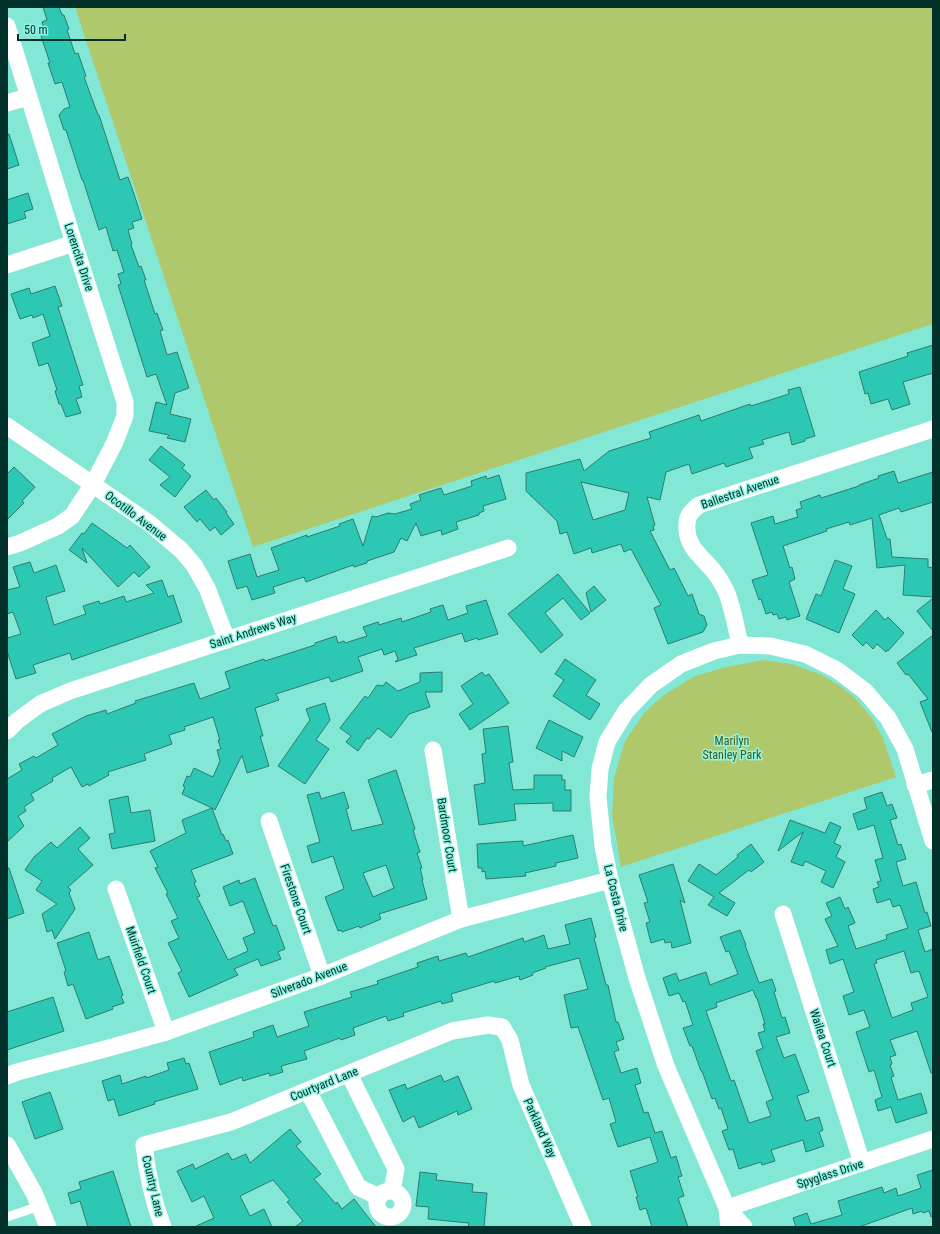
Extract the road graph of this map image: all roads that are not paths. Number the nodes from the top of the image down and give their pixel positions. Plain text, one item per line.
1 (7, 26) edge
2 (28, 97) junction
3 (7, 103) edge
4 (74, 243) junction
5 (7, 265) edge
6 (7, 426) edge
7 (933, 429) edge
8 (92, 484) junction
9 (7, 547) edge
10 (508, 548) dead end
11 (227, 640) junction
12 (740, 645) junction
13 (7, 731) edge
14 (433, 750) dead end
15 (933, 780) edge
16 (915, 785) junction
17 (269, 821) dead end
18 (933, 841) edge
19 (610, 880) junction
20 (116, 889) dead end
21 (783, 914) dead end
22 (461, 919) junction
23 (322, 976) junction
24 (502, 1027) joint
25 (166, 1032) junction
26 (349, 1074) junction
27 (7, 1076) edge
28 (308, 1091) junction
29 (933, 1139) edge
30 (7, 1145) edge
31 (144, 1145) joint
32 (862, 1163) junction
33 (386, 1194) junction
34 (40, 1206) junction
35 (727, 1208) junction
36 (7, 1217) edge
37 (399, 1221) edge
38 (48, 1227) edge
39 (163, 1227) edge
40 (583, 1227) edge
41 (730, 1227) edge
42 (744, 1227) edge

1 - 2 street, Lorencita Drive
2 - 3 street
2 - 4 street, Lorencita Drive
4 - 5 street
4 - 8 street, Lorencita Drive
6 - 8 street, Ocotillo Avenue
7 - 12 street, Ballestral Avenue
8 - 9 street, Lorencita Drive
8 - 11 street, Ocotillo Avenue
10 - 11 street, Saint Andrews Way
11 - 13 street, Saint Andrews Way
12 - 16 street, La Costa Drive
12 - 19 street, La Costa Drive
14 - 22 street, Bardmoor Court
15 - 16 street
16 - 18 street, La Costa Drive
17 - 23 street, Firestone Court
19 - 22 street, Silverado Avenue
19 - 35 street, La Costa Drive
20 - 25 street, Muirfield Court
21 - 32 street, Wailea Court
22 - 23 street, Silverado Avenue
23 - 25 street, Silverado Avenue
24 - 26 street, Courtyard Lane
24 - 40 street, Parkland Way
25 - 27 street, Silverado Avenue
26 - 28 street, Courtyard Lane
26 - 33 street
28 - 31 street, Courtyard Lane
28 - 33 street
29 - 32 street, Spyglass Drive
30 - 34 street
31 - 39 street, Country Lane
32 - 35 street, Spyglass Drive
33 - 37 street
34 - 36 lane
34 - 38 street
35 - 41 street, La Costa Drive
35 - 42 street, La Costa Drive

